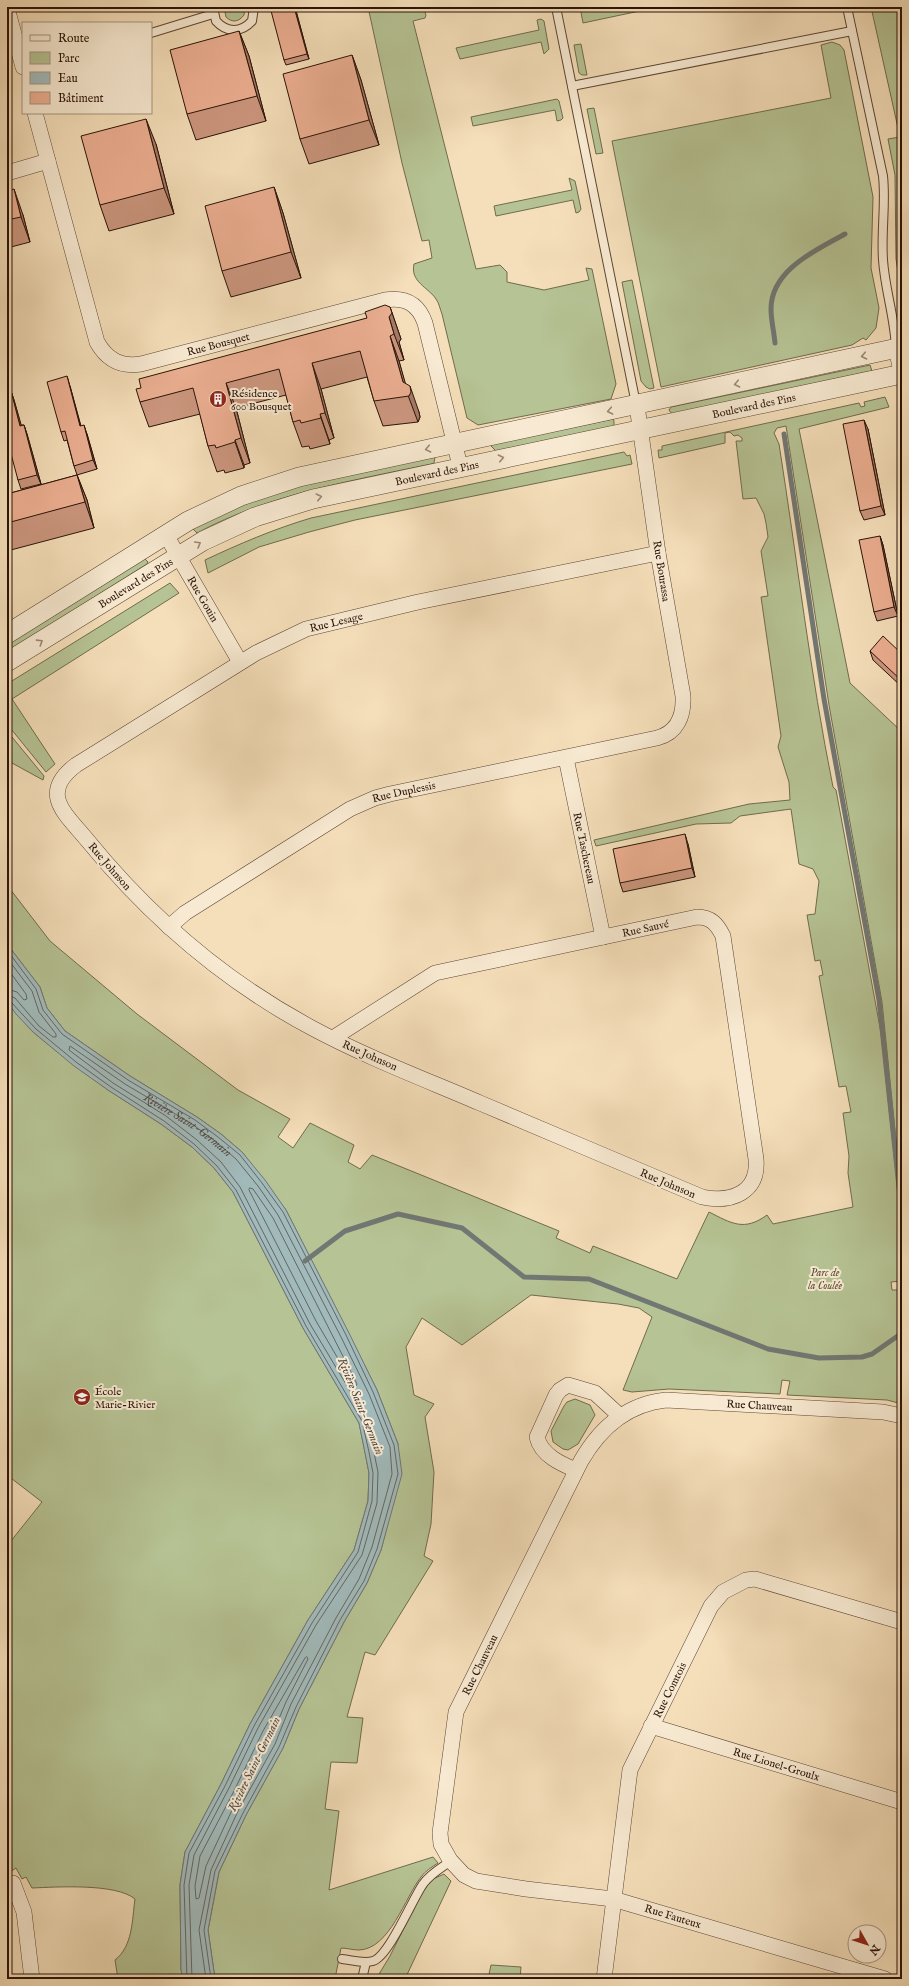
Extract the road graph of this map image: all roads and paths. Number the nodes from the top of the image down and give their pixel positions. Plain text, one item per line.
1 (254, 7) edge
2 (556, 7) edge
3 (847, 7) edge
4 (7, 8) edge
5 (213, 11) edge
6 (852, 31) junction
7 (152, 33) edge
8 (22, 63) edge
9 (572, 86) junction
10 (35, 114) edge
11 (48, 161) junction
12 (7, 173) edge
13 (899, 348) edge
14 (902, 374) edge
15 (636, 406) junction
16 (640, 429) junction
17 (454, 443) junction
18 (460, 466) junction
19 (166, 535) junction
20 (658, 553) junction
21 (178, 556) junction
22 (7, 634) edge
23 (7, 662) edge
24 (240, 662) junction
25 (670, 732) joint
26 (566, 758) junction
27 (57, 788) joint
28 (169, 927) junction
29 (603, 937) junction
30 (333, 1038) junction
31 (754, 1179) joint
32 (620, 1416) junction
33 (902, 1416) edge
34 (576, 1470) junction
35 (902, 1622) edge
36 (651, 1726) junction
37 (902, 1802) edge
38 (455, 1866) junction
39 (13, 1883) dead end
40 (613, 1899) junction
41 (342, 1959) dead end
42 (366, 1962) junction
43 (32, 1979) edge
44 (362, 1979) edge
45 (604, 1979) edge
46 (885, 1979) edge

1 - 5 lane
2 - 9 lane
3 - 6 lane
4 - 8 street
5 - 7 lane
6 - 9 lane
6 - 13 lane
9 - 15 lane
10 - 11 street, Rue Bousquet
11 - 12 street
11 - 17 street, Rue Bousquet
13 - 14 street
13 -> 15 street
14 - 16 street, Boulevard des Pins
15 - 16 street, Rue Bourassa
15 -> 17 street
18 -> 16 street, Boulevard des Pins
16 - 20 street, Rue Bourassa
17 - 18 street, Rue Bousquet
17 -> 19 street
21 -> 18 street, Boulevard des Pins
19 - 21 street, Rue Gouin
19 - 22 street
20 - 24 street, Rue Lesage
20 - 25 street, Rue Bourassa
23 -> 21 street, Boulevard des Pins
21 - 24 street, Rue Gouin
24 - 27 street, Rue Lesage
25 - 26 street, Rue Duplessis
26 - 28 street, Rue Duplessis
26 - 29 street, Rue Taschereau
27 - 28 street, Rue Johnson
28 - 30 street, Rue Johnson
29 - 30 street, Rue Sauvé
29 - 31 street, Rue Sauvé
30 - 31 street, Rue Johnson
32 - 33 street, Rue Chauveau
32 - 34 street, Rue Chauveau
32 - 34 street
34 - 38 street, Rue Chauveau
35 - 36 street, Rue Comtois
36 - 37 street, Rue Lionel-Groulx
36 - 40 street, Rue Comtois
38 - 40 street, Rue Fauteux
38 - 42 lane
39 - 43 street
40 - 45 street, Rue Comtois
40 - 46 street, Rue Fauteux
41 - 42 lane
42 - 44 lane

